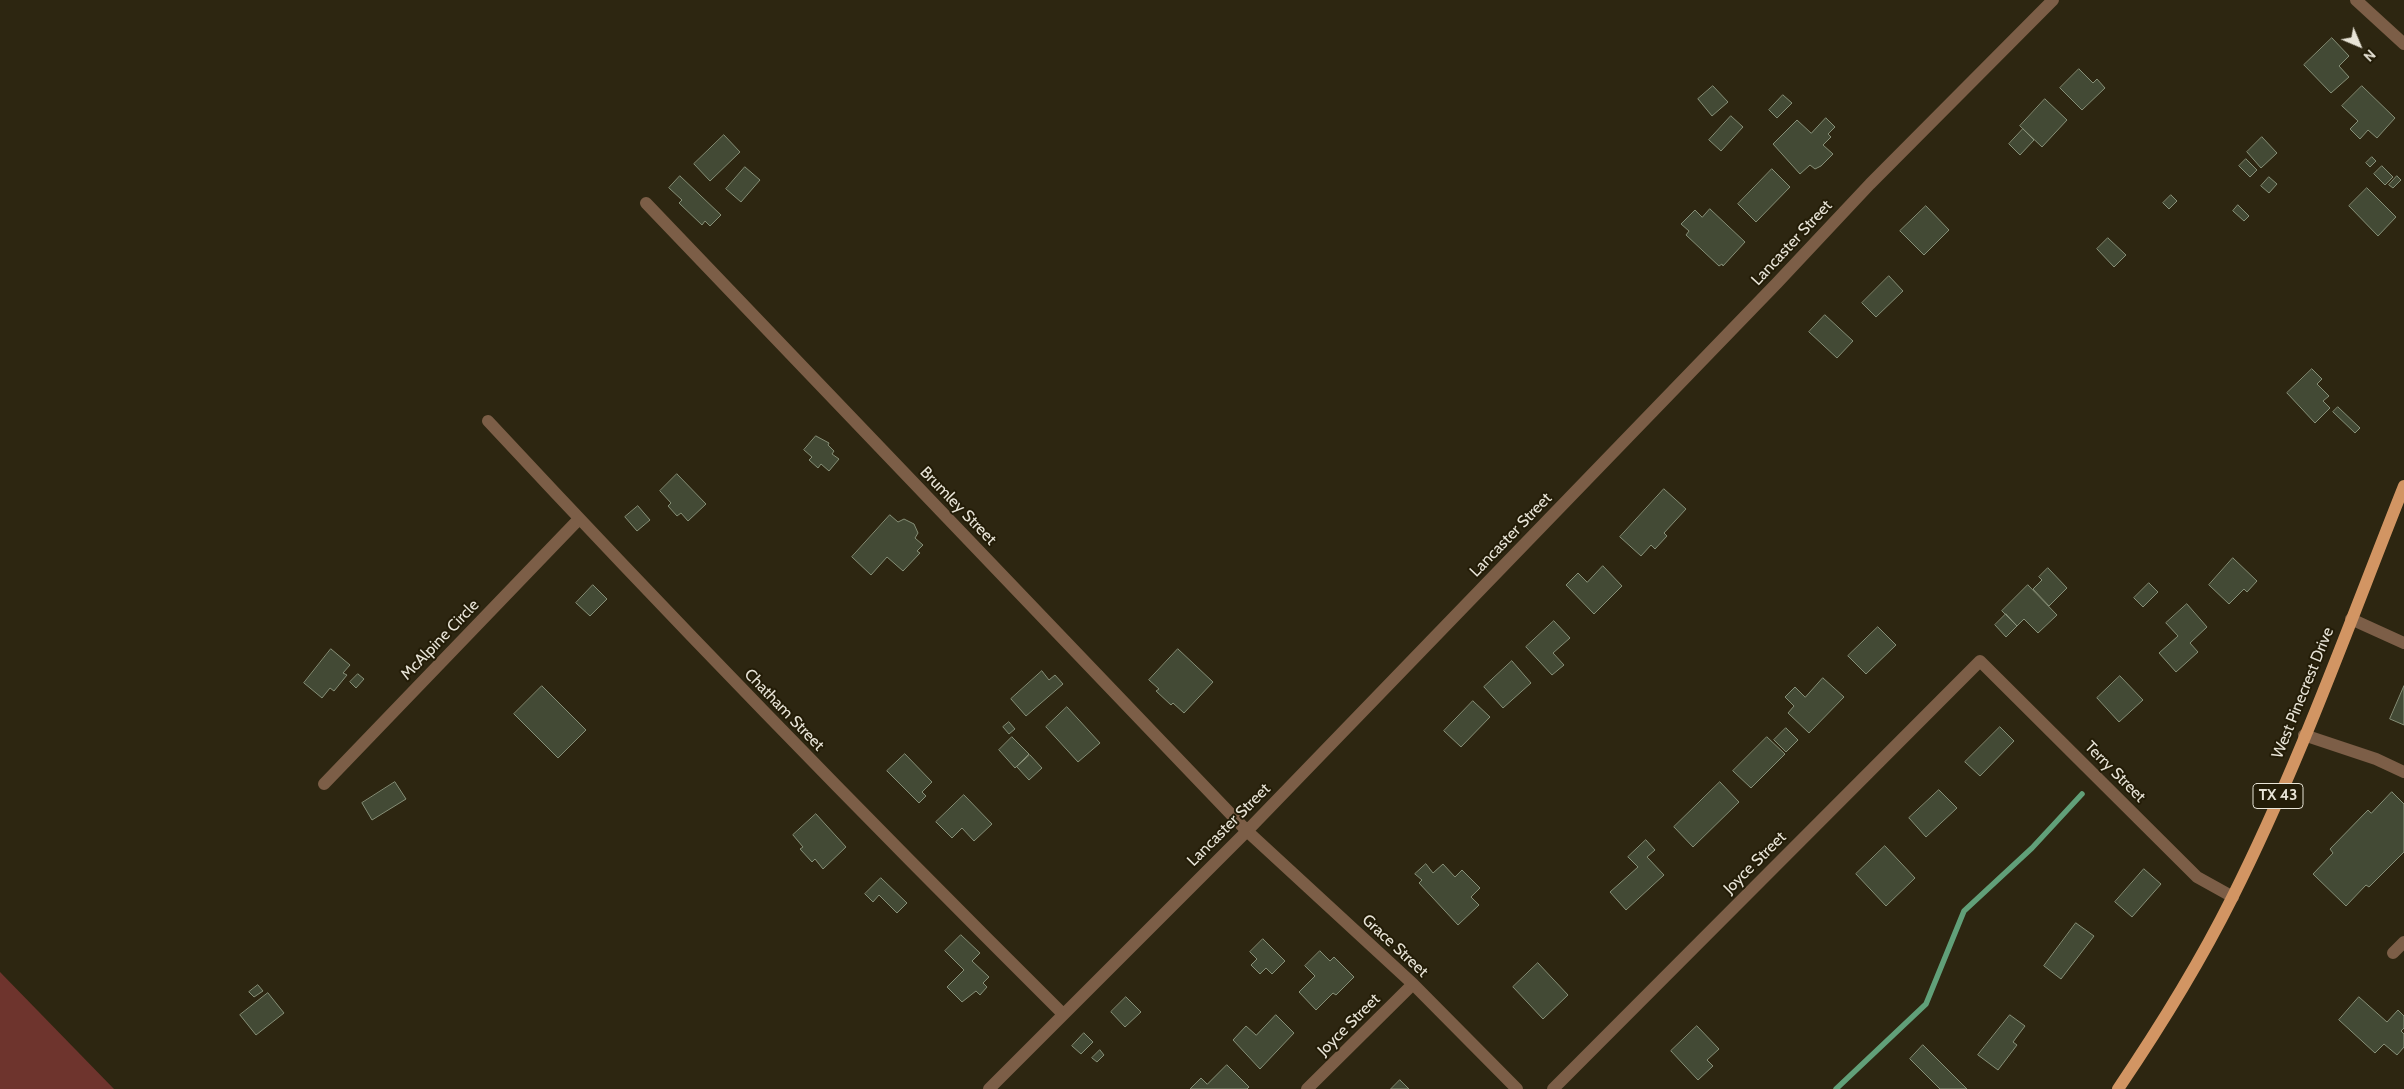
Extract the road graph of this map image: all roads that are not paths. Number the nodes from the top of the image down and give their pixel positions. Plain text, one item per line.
1 (2053, 0) edge
2 (2356, 0) edge
3 (2404, 44) edge
4 (646, 203) dead end
5 (488, 422) dead end
6 (2404, 486) edge
7 (579, 520) junction
8 (2351, 619) junction
9 (2404, 643) edge
10 (1980, 661) joint
11 (2304, 735) junction
12 (2404, 772) edge
13 (324, 784) dead end
14 (1246, 831) junction
15 (2233, 897) junction
16 (2404, 942) edge
17 (2393, 954) dead end
18 (1413, 984) junction
19 (1063, 1014) junction
20 (989, 1089) edge
21 (1307, 1089) edge
22 (1517, 1089) edge
23 (1553, 1089) edge
24 (2118, 1089) edge

1 - 14 street, Lancaster Street
2 - 3 street
4 - 14 street, Brumley Street
5 - 7 street, Chatham Street
6 - 8 main road, West Pinecrest Drive / TX 43
7 - 13 street, McAlpine Circle
7 - 19 street, Chatham Street
8 - 9 street
8 - 11 main road, West Pinecrest Drive / TX 43
10 - 15 street, Terry Street
10 - 23 street, Joyce Street
11 - 12 street
11 - 15 main road, West Pinecrest Drive / TX 43
14 - 18 street, Grace Street
14 - 19 street, Lancaster Street
15 - 24 main road, West Pinecrest Drive / TX 43
16 - 17 street
18 - 21 street, Joyce Street
18 - 22 street, Grace Street
19 - 20 street, Lancaster Street

